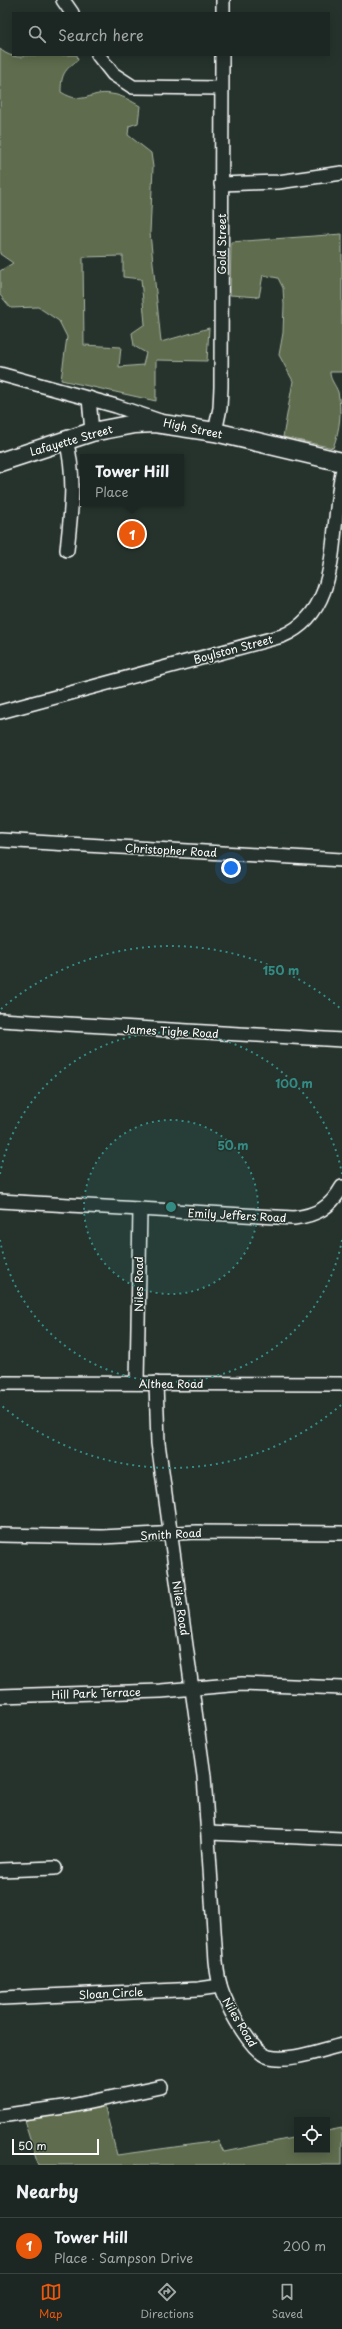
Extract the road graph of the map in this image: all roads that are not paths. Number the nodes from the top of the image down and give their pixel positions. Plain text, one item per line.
1 (63, 0) edge
2 (223, 0) edge
3 (71, 12) edge
4 (223, 12) edge
5 (99, 56) edge
6 (222, 56) edge
7 (221, 88) junction
8 (342, 173) edge
9 (221, 184) junction
10 (0, 374) edge
11 (89, 398) junction
12 (167, 424) junction
13 (92, 432) junction
14 (215, 432) junction
15 (66, 440) junction
16 (0, 462) edge
17 (342, 462) edge
18 (342, 473) edge
19 (66, 550) dead end
20 (0, 712) edge
21 (0, 840) edge
22 (342, 860) edge
23 (0, 1020) edge
24 (342, 1040) edge
25 (342, 1187) edge
26 (0, 1201) edge
27 (140, 1209) junction
28 (0, 1383) edge
29 (137, 1383) junction
30 (156, 1383) junction
31 (342, 1384) edge
32 (342, 1533) edge
33 (170, 1534) junction
34 (0, 1535) edge
35 (193, 1688) junction
36 (342, 1688) edge
37 (0, 1696) edge
38 (209, 1834) junction
39 (342, 1840) edge
40 (55, 1868) dead end
41 (0, 1870) edge
42 (220, 1986) junction
43 (2, 1998) dead end
44 (342, 2045) edge
45 (161, 2087) dead end
46 (0, 2116) edge

1 - 3 street
2 - 4 street
5 - 7 street
6 - 7 street, Gold Street
7 - 9 street, Gold Street
8 - 9 street
9 - 14 street, Gold Street
10 - 11 street, High Street
11 - 12 street, High Street
11 - 13 street
12 - 13 main road, Lafayette Street
12 - 14 main road, High Street
13 - 15 main road, Lafayette Street
14 - 17 main road, High Street
15 - 16 main road, Lafayette Street
15 - 19 street
18 - 20 street, Boylston Street
21 - 22 street, Christopher Road
23 - 24 street, James Tighe Road
25 - 27 street, Emily Jeffers Road
26 - 27 street, Emily Jeffers Road
27 - 29 street, Niles Road
28 - 29 street, Althea Road
29 - 30 street, Althea Road
30 - 31 street, Althea Road
30 - 33 street, Niles Road
32 - 33 street, Smith Road
33 - 34 street, Smith Road
33 - 35 street, Niles Road
35 - 36 street, Hill Park Terrace
35 - 37 street, Hill Park Terrace
35 - 38 street, Niles Road
38 - 39 street
38 - 42 street, Niles Road
40 - 41 street
42 - 43 street, Sloan Circle
42 - 44 street, Niles Road
45 - 46 street

